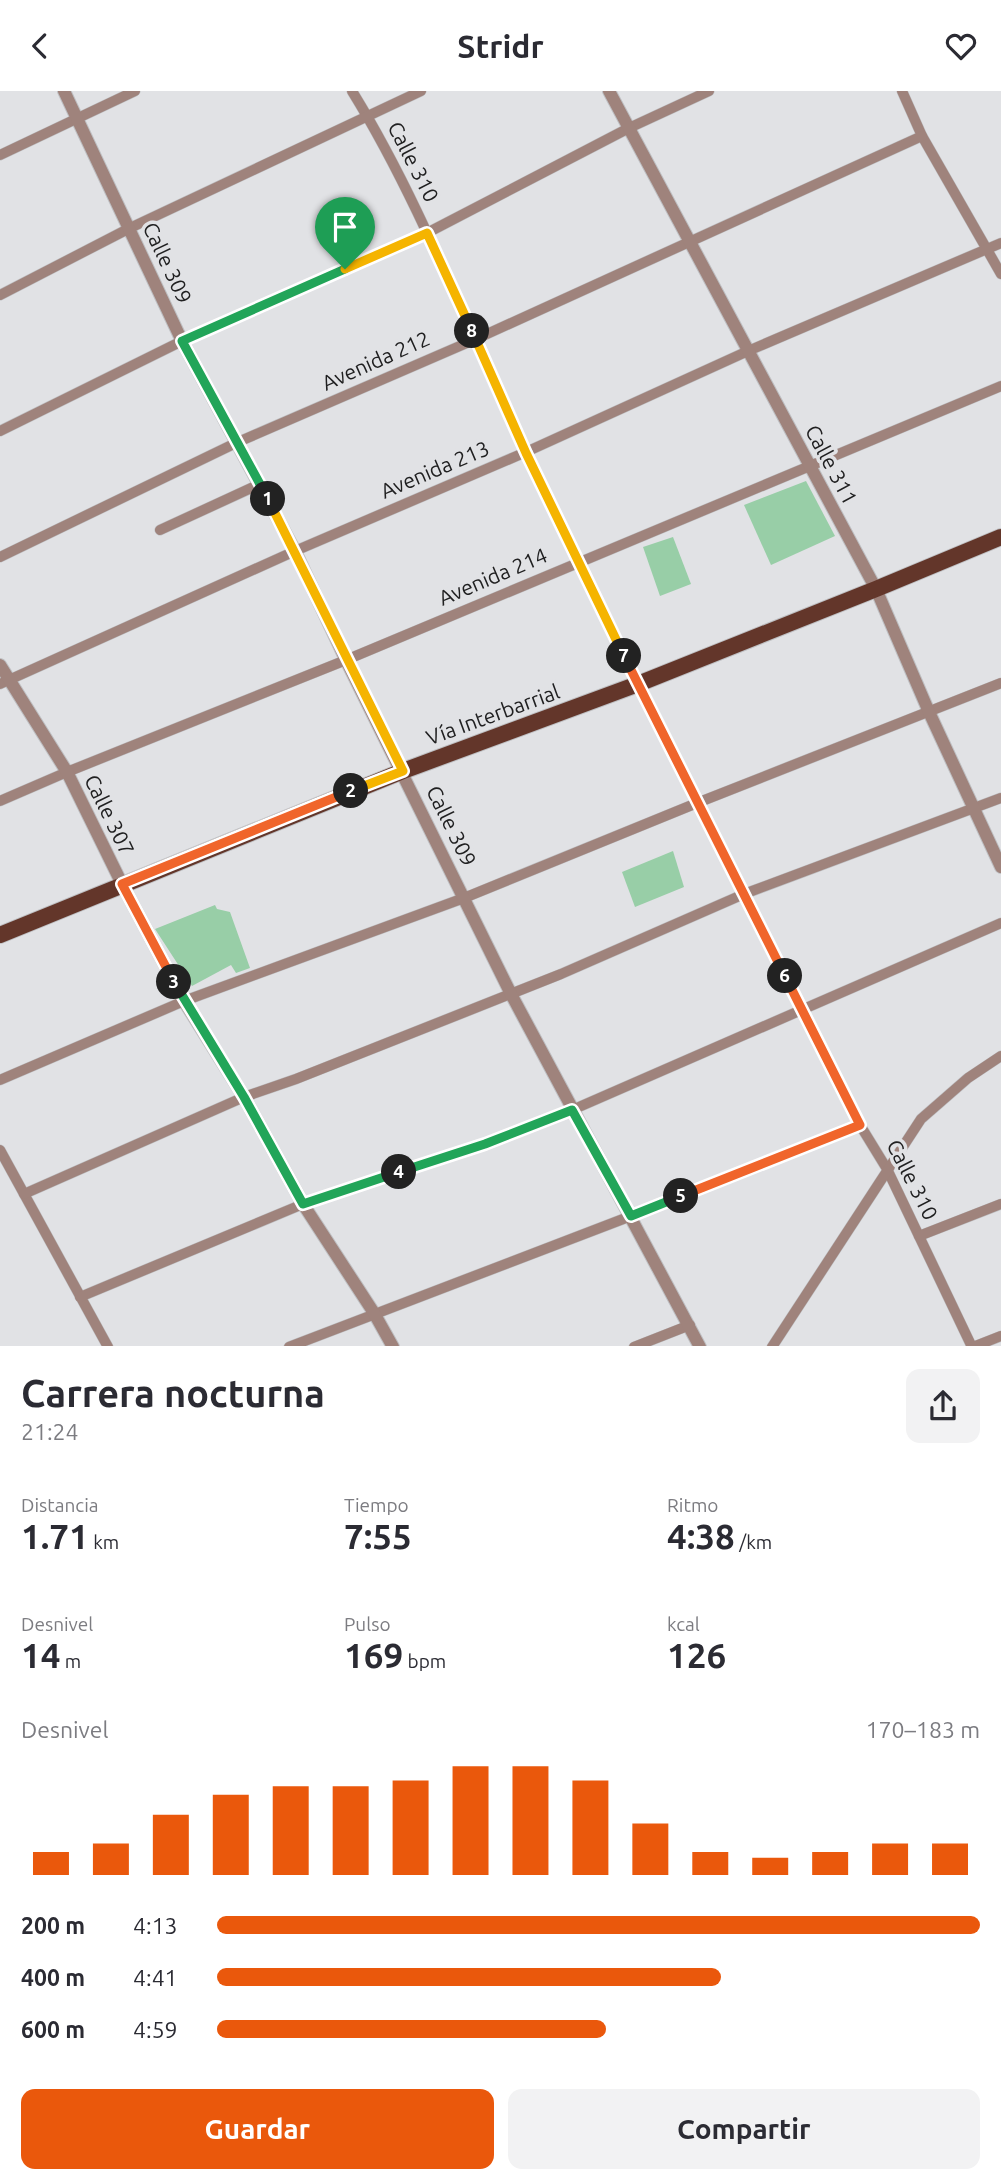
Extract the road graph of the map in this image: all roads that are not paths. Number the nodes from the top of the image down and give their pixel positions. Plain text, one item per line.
1 (64, 91) edge
2 (135, 91) edge
3 (352, 91) edge
4 (421, 91) edge
5 (608, 91) edge
6 (709, 91) edge
7 (901, 91) edge
8 (368, 118) junction
9 (77, 120) junction
10 (628, 128) junction
11 (922, 136) junction
12 (0, 155) edge
13 (130, 228) junction
14 (427, 233) junction
15 (688, 241) junction
16 (1001, 243) edge
17 (987, 249) junction
18 (1001, 274) edge
19 (0, 295) edge
20 (476, 339) junction
21 (182, 341) junction
22 (748, 351) junction
23 (1001, 386) edge
24 (0, 431) edge
25 (238, 442) junction
26 (526, 453) junction
27 (811, 467) junction
28 (260, 484) junction
29 (160, 530) dead end
30 (1001, 537) edge
31 (295, 551) junction
32 (0, 558) edge
33 (579, 561) junction
34 (876, 589) junction
35 (346, 660) junction
36 (0, 665) edge
37 (5, 682) edge
38 (1001, 683) edge
39 (638, 684) junction
40 (929, 712) junction
41 (403, 771) junction
42 (66, 772) junction
43 (1001, 797) edge
44 (0, 801) edge
45 (697, 803) junction
46 (973, 808) junction
47 (1001, 867) edge
48 (122, 884) junction
49 (744, 894) junction
50 (464, 898) junction
51 (1001, 923) edge
52 (0, 935) edge
53 (511, 994) junction
54 (184, 1001) junction
55 (802, 1008) junction
56 (1001, 1056) edge
57 (0, 1080) edge
58 (244, 1097) junction
59 (572, 1110) junction
60 (860, 1125) junction
61 (0, 1150) edge
62 (887, 1169) junction
63 (24, 1194) junction
64 (1001, 1203) edge
65 (303, 1204) junction
66 (631, 1216) junction
67 (919, 1236) junction
68 (80, 1297) junction
69 (374, 1313) junction
70 (690, 1325) junction
71 (1001, 1336) edge
72 (108, 1346) edge
73 (289, 1346) edge
74 (393, 1346) edge
75 (634, 1346) edge
76 (700, 1346) edge
77 (772, 1346) edge
78 (972, 1346) edge

1 - 9 street, Calle 309
2 - 9 street
3 - 8 street, Calle 310
4 - 8 street
5 - 10 street, Calle 311
6 - 10 street
7 - 11 street
8 - 13 street
8 - 14 street, Calle 310
9 - 12 street
9 - 13 street, Calle 309
10 - 14 street
10 - 15 street, Calle 311
11 - 15 street, Avenida 212
11 - 17 street
13 - 19 street
13 - 21 street, Calle 309
14 - 20 street, Calle 310
14 - 21 street
15 - 20 street, Avenida 212
15 - 22 street, Calle 311
16 - 17 street, Avenida 213
17 - 18 street
17 - 22 street, Avenida 213
20 - 25 street, Avenida 212
20 - 26 street, Calle 310
21 - 24 street
21 - 25 street, Calle 309
22 - 26 street, Avenida 213
22 - 27 street, Calle 311
23 - 27 street, Avenida 214
25 - 28 street, Calle 309
25 - 32 street, Avenida 212
26 - 31 street, Avenida 213
26 - 33 street, Calle 310
27 - 33 street, Avenida 214
27 - 34 street, Calle 311
28 - 29 street
28 - 31 street, Calle 309
30 - 34 main road, Vía Interbarrial
31 - 35 street, Calle 309
31 - 37 street, Avenida 213
33 - 35 street, Avenida 214
33 - 39 street, Calle 310
34 - 39 main road, Vía Interbarrial
34 - 40 street, Calle 311
35 - 41 street, Calle 309
35 - 42 street, Avenida 214
36 - 37 street, Calle 307
37 - 42 street, Calle 307
38 - 40 street
39 - 41 main road, Vía Interbarrial
39 - 45 street, Calle 310
40 - 45 street
40 - 46 street, Calle 311
41 - 48 main road, Vía Interbarrial
41 - 50 street, Calle 309
42 - 44 street, Avenida 214
42 - 48 street, Calle 307
43 - 46 street
45 - 49 street, Calle 310
45 - 50 street
46 - 47 street, Calle 311
46 - 49 street
48 - 52 main road, Vía Interbarrial
48 - 54 street, Calle 307
49 - 53 street
49 - 55 street, Calle 310
50 - 53 street, Calle 309
50 - 54 street
51 - 55 street
53 - 58 street
53 - 59 street, Calle 309
54 - 57 street
54 - 58 street, Calle 307
55 - 59 street
55 - 60 street, Calle 310
56 - 62 street
58 - 63 street
58 - 65 street, Calle 307
59 - 65 street
59 - 66 street, Calle 309
60 - 62 street, Calle 310
60 - 66 street
61 - 63 street
62 - 67 street, Calle 310
62 - 77 street
63 - 68 street
64 - 67 street
65 - 68 street
65 - 69 street, Calle 307
66 - 69 street
66 - 70 street, Calle 309
67 - 78 street, Calle 310
68 - 72 street
69 - 73 street
69 - 74 street, Calle 307
70 - 75 street
70 - 76 street, Calle 309
71 - 78 street

